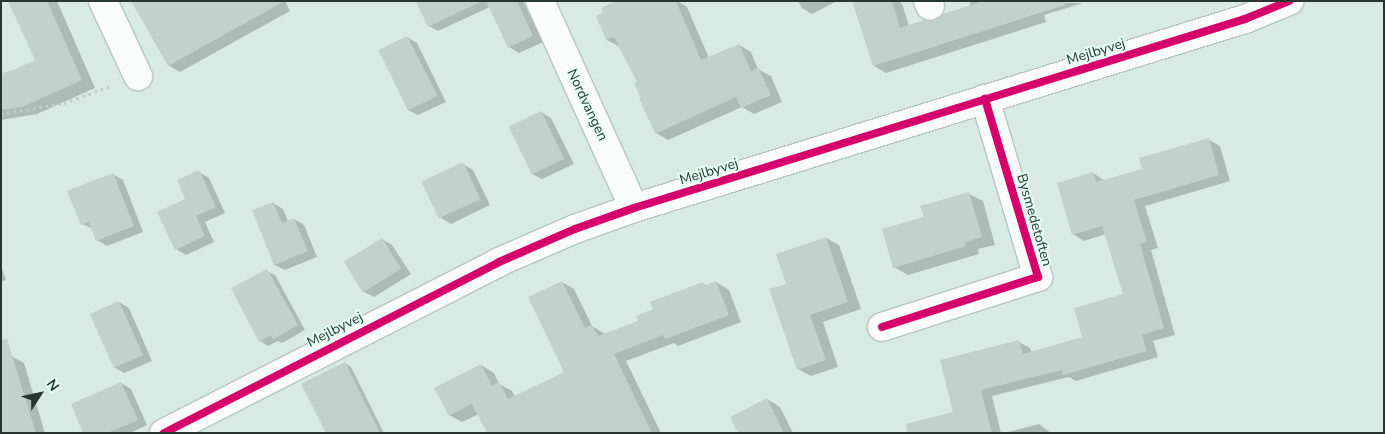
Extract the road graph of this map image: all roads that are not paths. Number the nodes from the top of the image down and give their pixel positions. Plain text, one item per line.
1 (103, 1) edge
2 (540, 1) edge
3 (1288, 1) edge
4 (138, 76) road end
5 (985, 99) junction
6 (634, 208) junction
7 (882, 327) dead end
8 (167, 432) edge

1 - 4 street
2 - 6 street, Nordvangen
3 - 5 street, Mejlbyvej
5 - 6 street, Mejlbyvej
5 - 7 street, Bysmedetoften
6 - 8 street, Mejlbyvej

